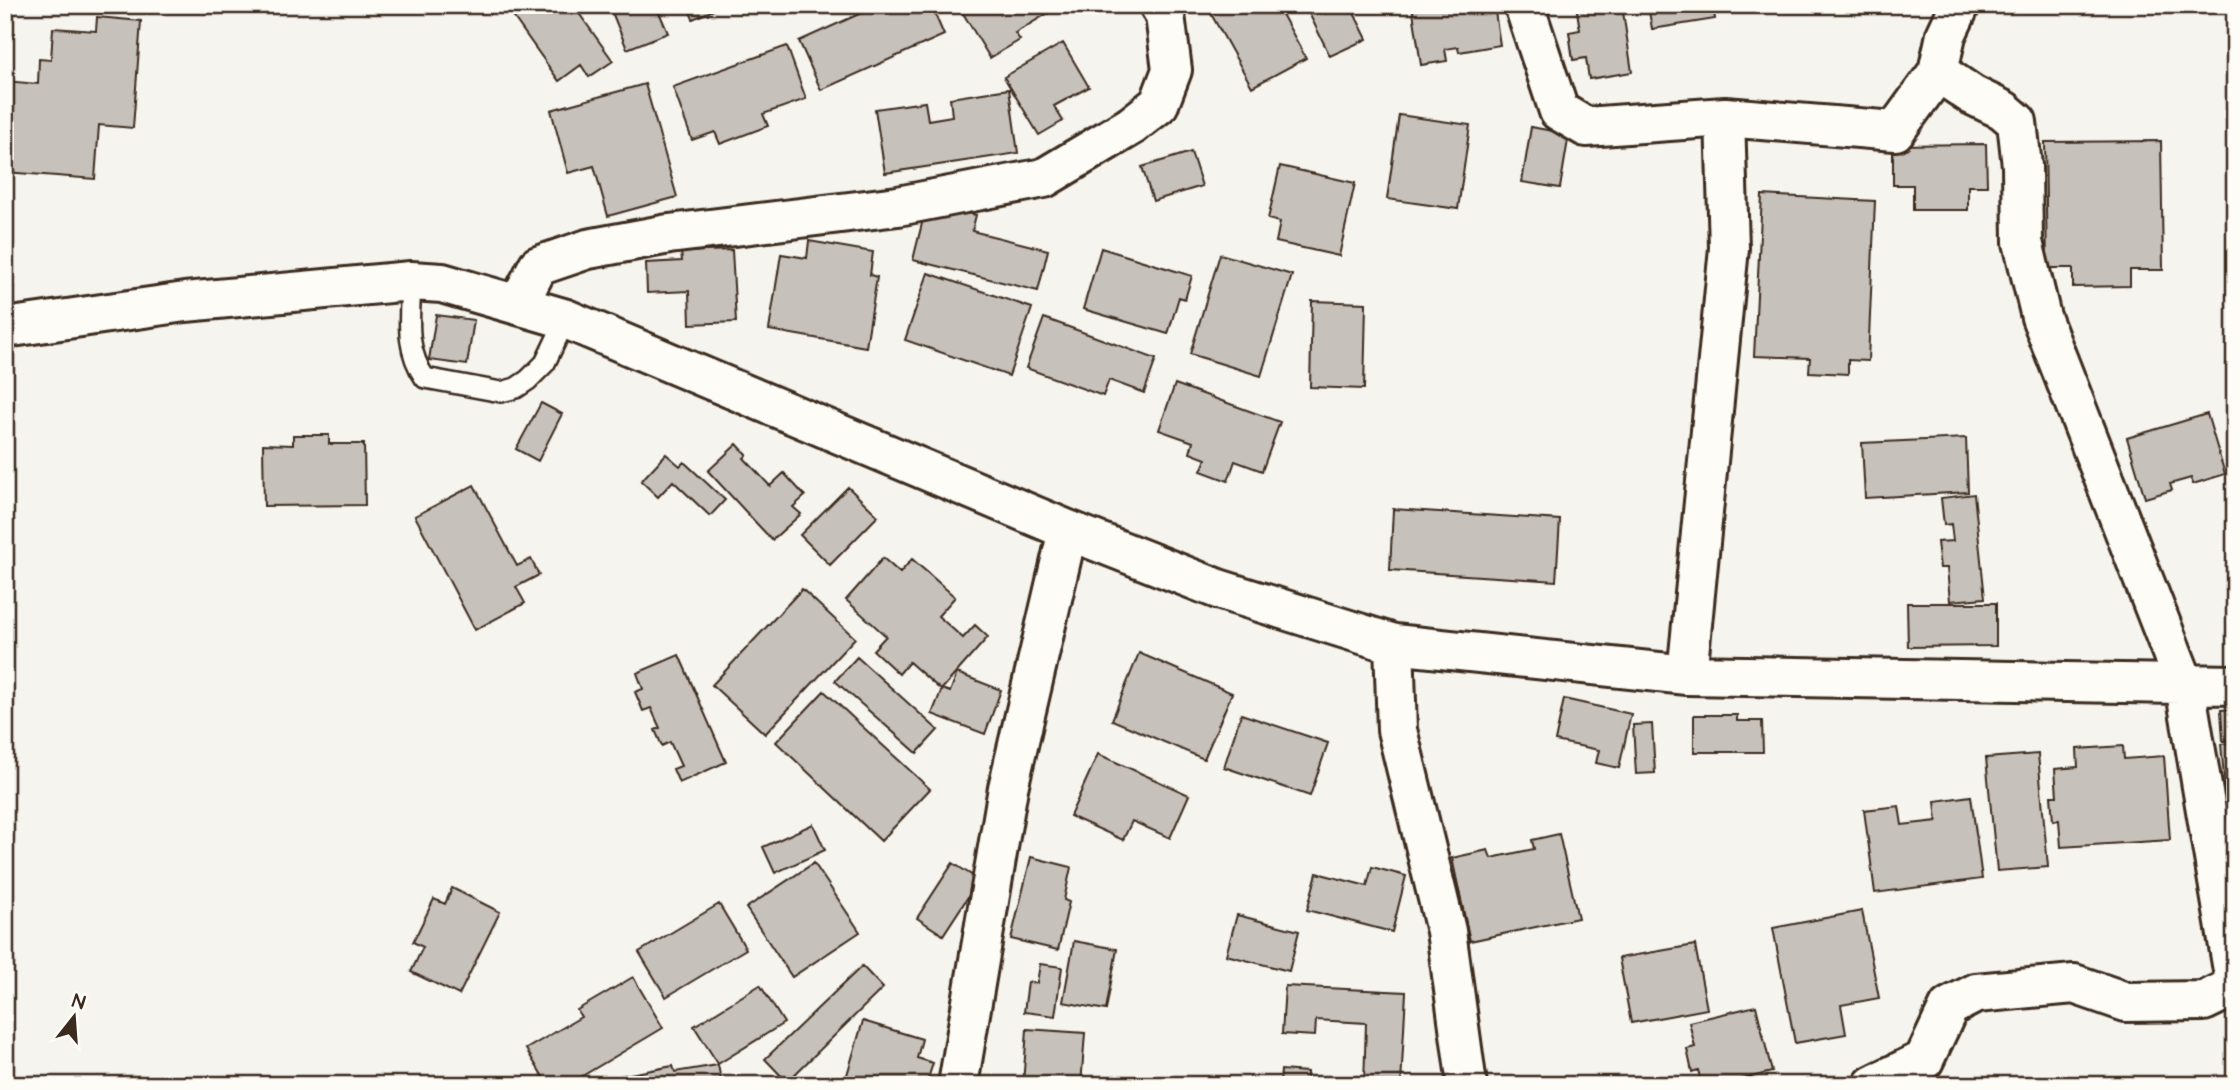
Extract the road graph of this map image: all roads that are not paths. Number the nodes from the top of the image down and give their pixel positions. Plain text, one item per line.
1 (1159, 5) edge
2 (1524, 5) edge
3 (1960, 5) edge
4 (1938, 72) junction
5 (1725, 117) junction
6 (411, 281) junction
7 (518, 304) junction
8 (566, 319) junction
9 (5, 328) edge
10 (1068, 530) junction
11 (1394, 643) junction
12 (1687, 675) junction
13 (2235, 685) edge
14 (2185, 686) junction
15 (2235, 984) edge
16 (958, 1085) edge
17 (1467, 1085) edge
18 (1873, 1085) edge

1 - 7 street
2 - 5 street
3 - 4 street
4 - 5 street
4 - 14 street
5 - 12 street
6 - 7 street
6 - 8 lane
6 - 9 street
7 - 8 street
8 - 10 street
10 - 11 street
10 - 16 street
11 - 12 street
11 - 17 street
12 - 14 street
13 - 14 street
14 - 15 street
15 - 18 street

